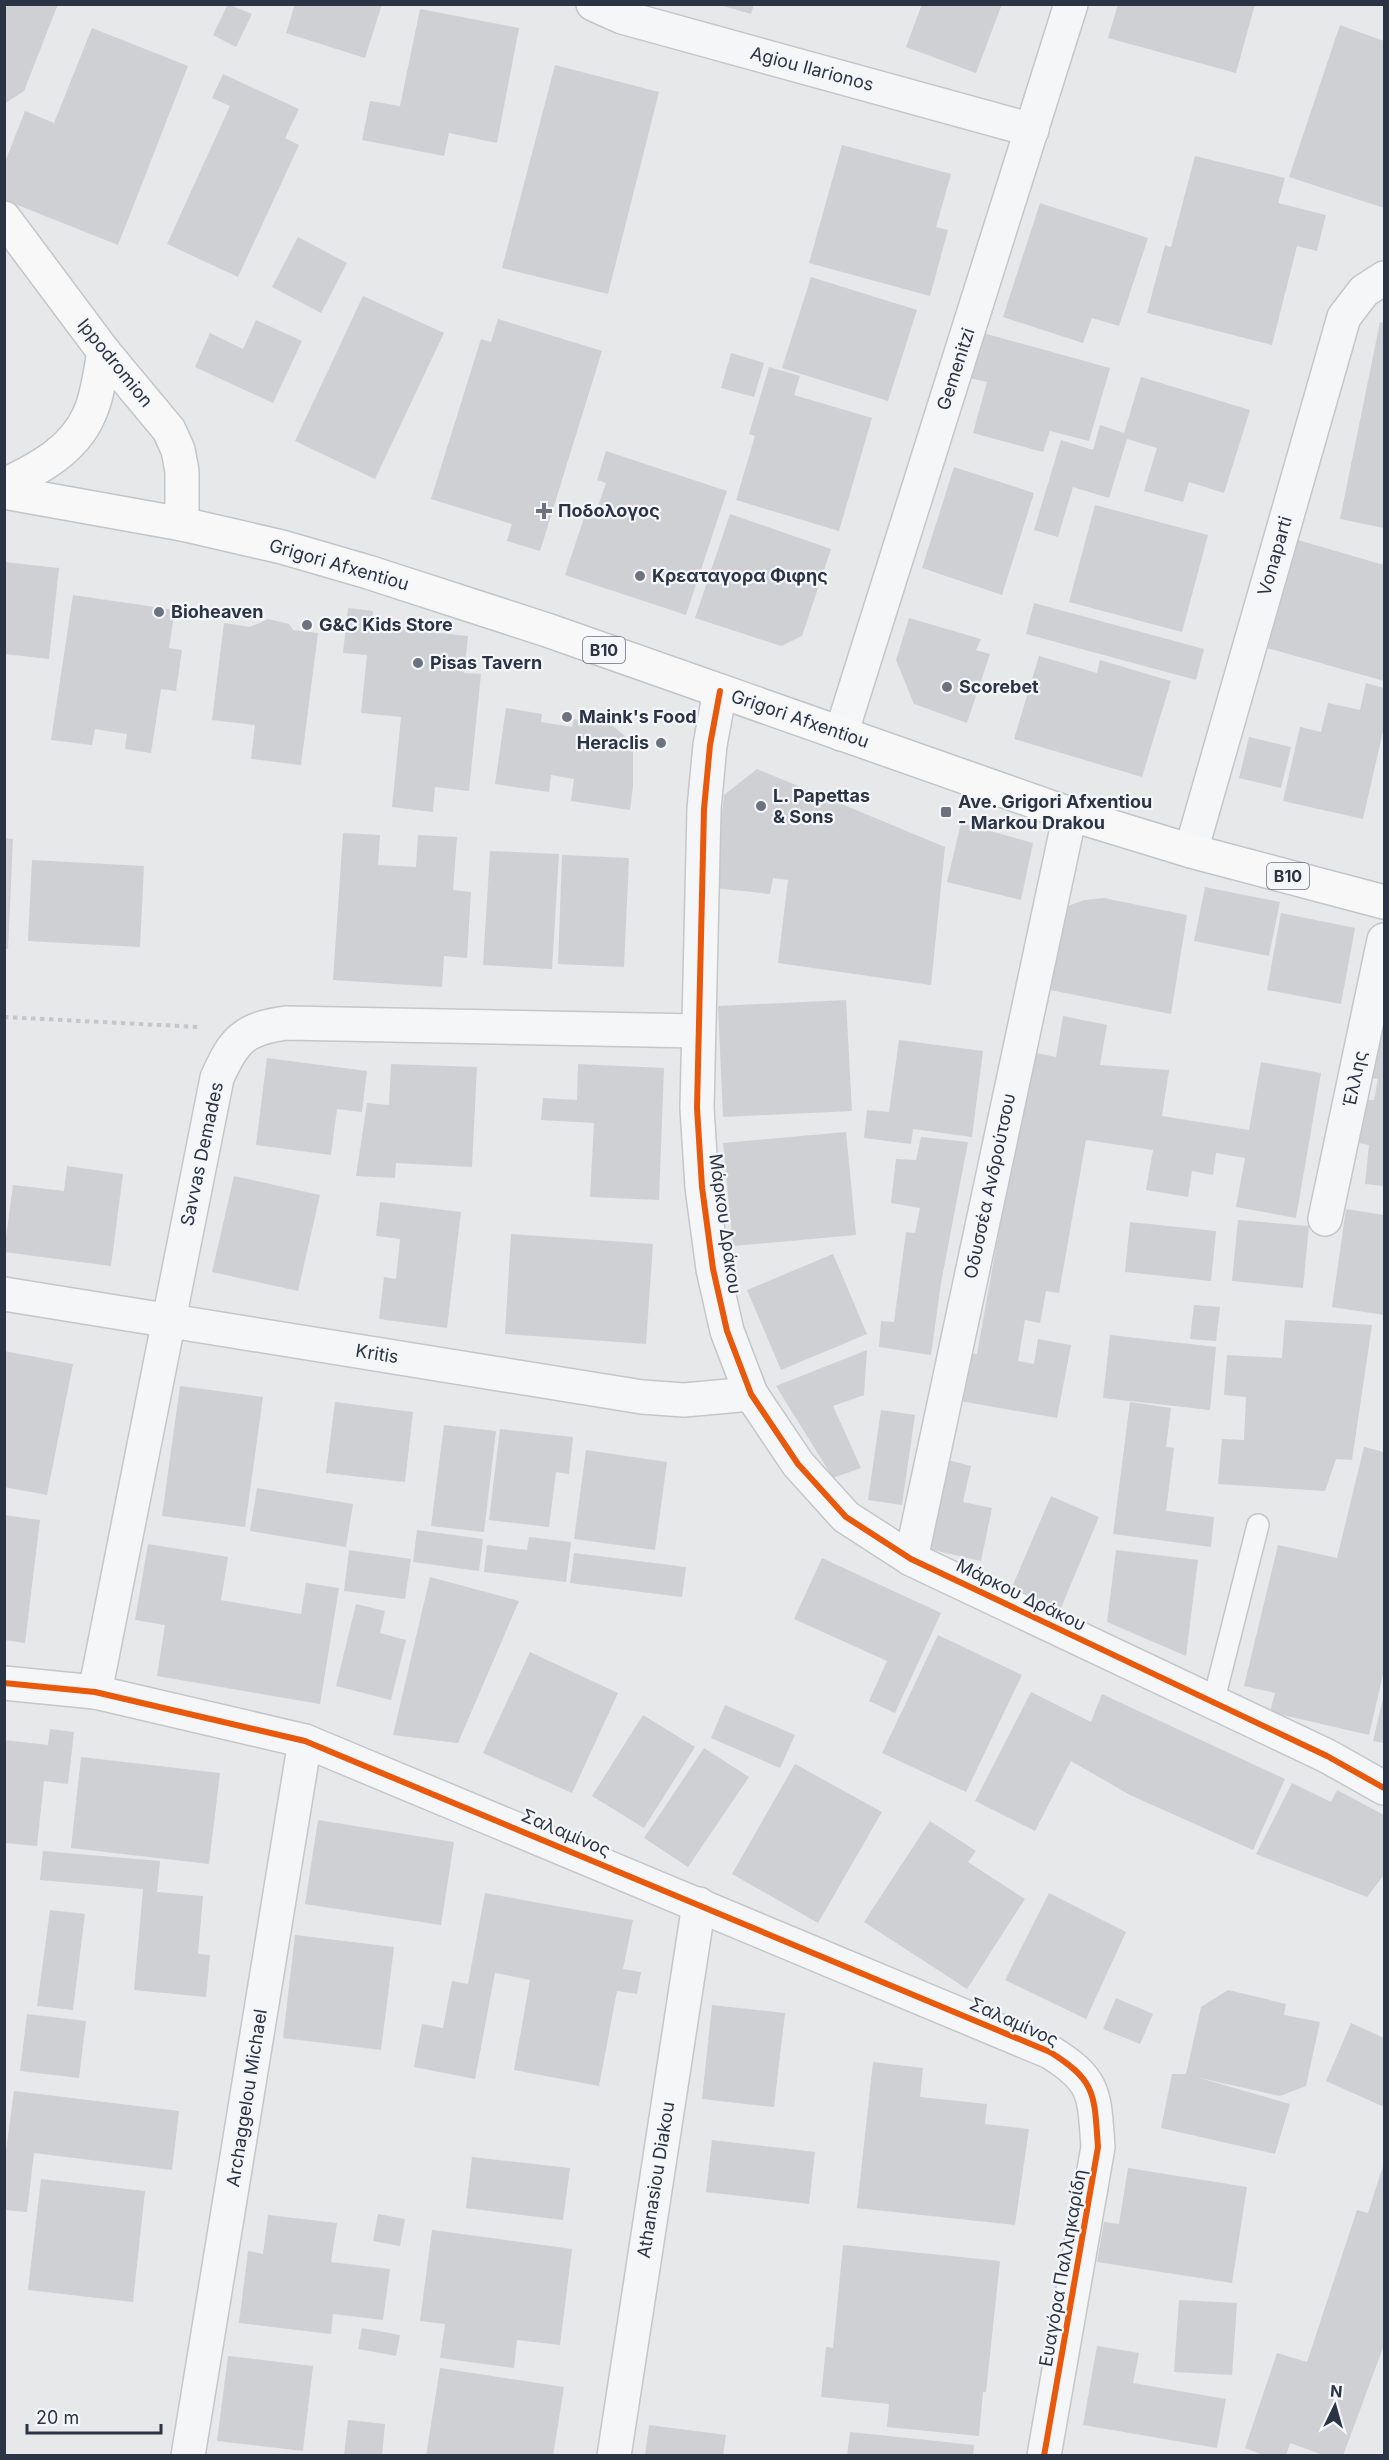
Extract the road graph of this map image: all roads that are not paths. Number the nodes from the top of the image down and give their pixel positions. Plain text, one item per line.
1 (593, 4) edge
2 (1071, 4) edge
3 (1032, 130) junction
4 (4, 218) edge
5 (1384, 278) edge
6 (104, 351) junction
7 (4, 485) edge
8 (4, 492) edge
9 (182, 524) junction
10 (720, 692) junction
11 (841, 734) junction
12 (1070, 814) junction
13 (1191, 850) junction
14 (1384, 902) edge
15 (1384, 940) edge
16 (697, 1031) junction
17 (1325, 1219) dead end
18 (4, 1294) edge
19 (169, 1319) junction
20 (751, 1394) junction
21 (1258, 1525) dead end
22 (911, 1559) junction
23 (4, 1683) edge
24 (95, 1692) junction
25 (1213, 1703) junction
26 (305, 1741) junction
27 (1384, 1788) edge
28 (699, 1904) junction
29 (1089, 2086) joint
30 (188, 2456) edge
31 (614, 2456) edge
32 (1044, 2456) edge

1 - 3 street, Agiou Ilarionos
2 - 3 street, Gemenitzi
3 - 11 street, Gemenitzi
4 - 6 main road, Ippodromion
5 - 13 street, Vonaparti
6 - 7 main road
6 - 9 main road, Ippodromion
8 - 9 main road, Grigori Afxentiou / B10
9 - 10 main road, Grigori Afxentiou / B10
10 - 11 main road, Grigori Afxentiou / B10
10 - 16 street, Μάρκου Δράκου
11 - 12 main road, Grigori Afxentiou / B10
12 - 13 main road, Grigori Afxentiou / B10
12 - 22 street, Οδυσσέα Ανδρούτσου
13 - 14 main road, Grigori Afxentiou / B10
15 - 17 street, Έλλης
16 - 19 street, Savvas Demades
16 - 20 street, Μάρκου Δράκου
18 - 19 street, Kritis
19 - 20 street, Kritis
19 - 24 street, Savvas Demades
20 - 22 street, Μάρκου Δράκου
21 - 25 lane
22 - 25 street, Μάρκου Δράκου
23 - 24 street, Σαλαμίνος
24 - 26 street, Σαλαμίνος
25 - 27 street, Μάρκου Δράκου
26 - 28 street, Σαλαμίνος
26 - 30 street, Archaggelou Michael
28 - 29 street, Σαλαμίνος
28 - 31 street, Athanasiou Diakou
29 - 32 street, Ευαγόρα Παλληκαρίδη

